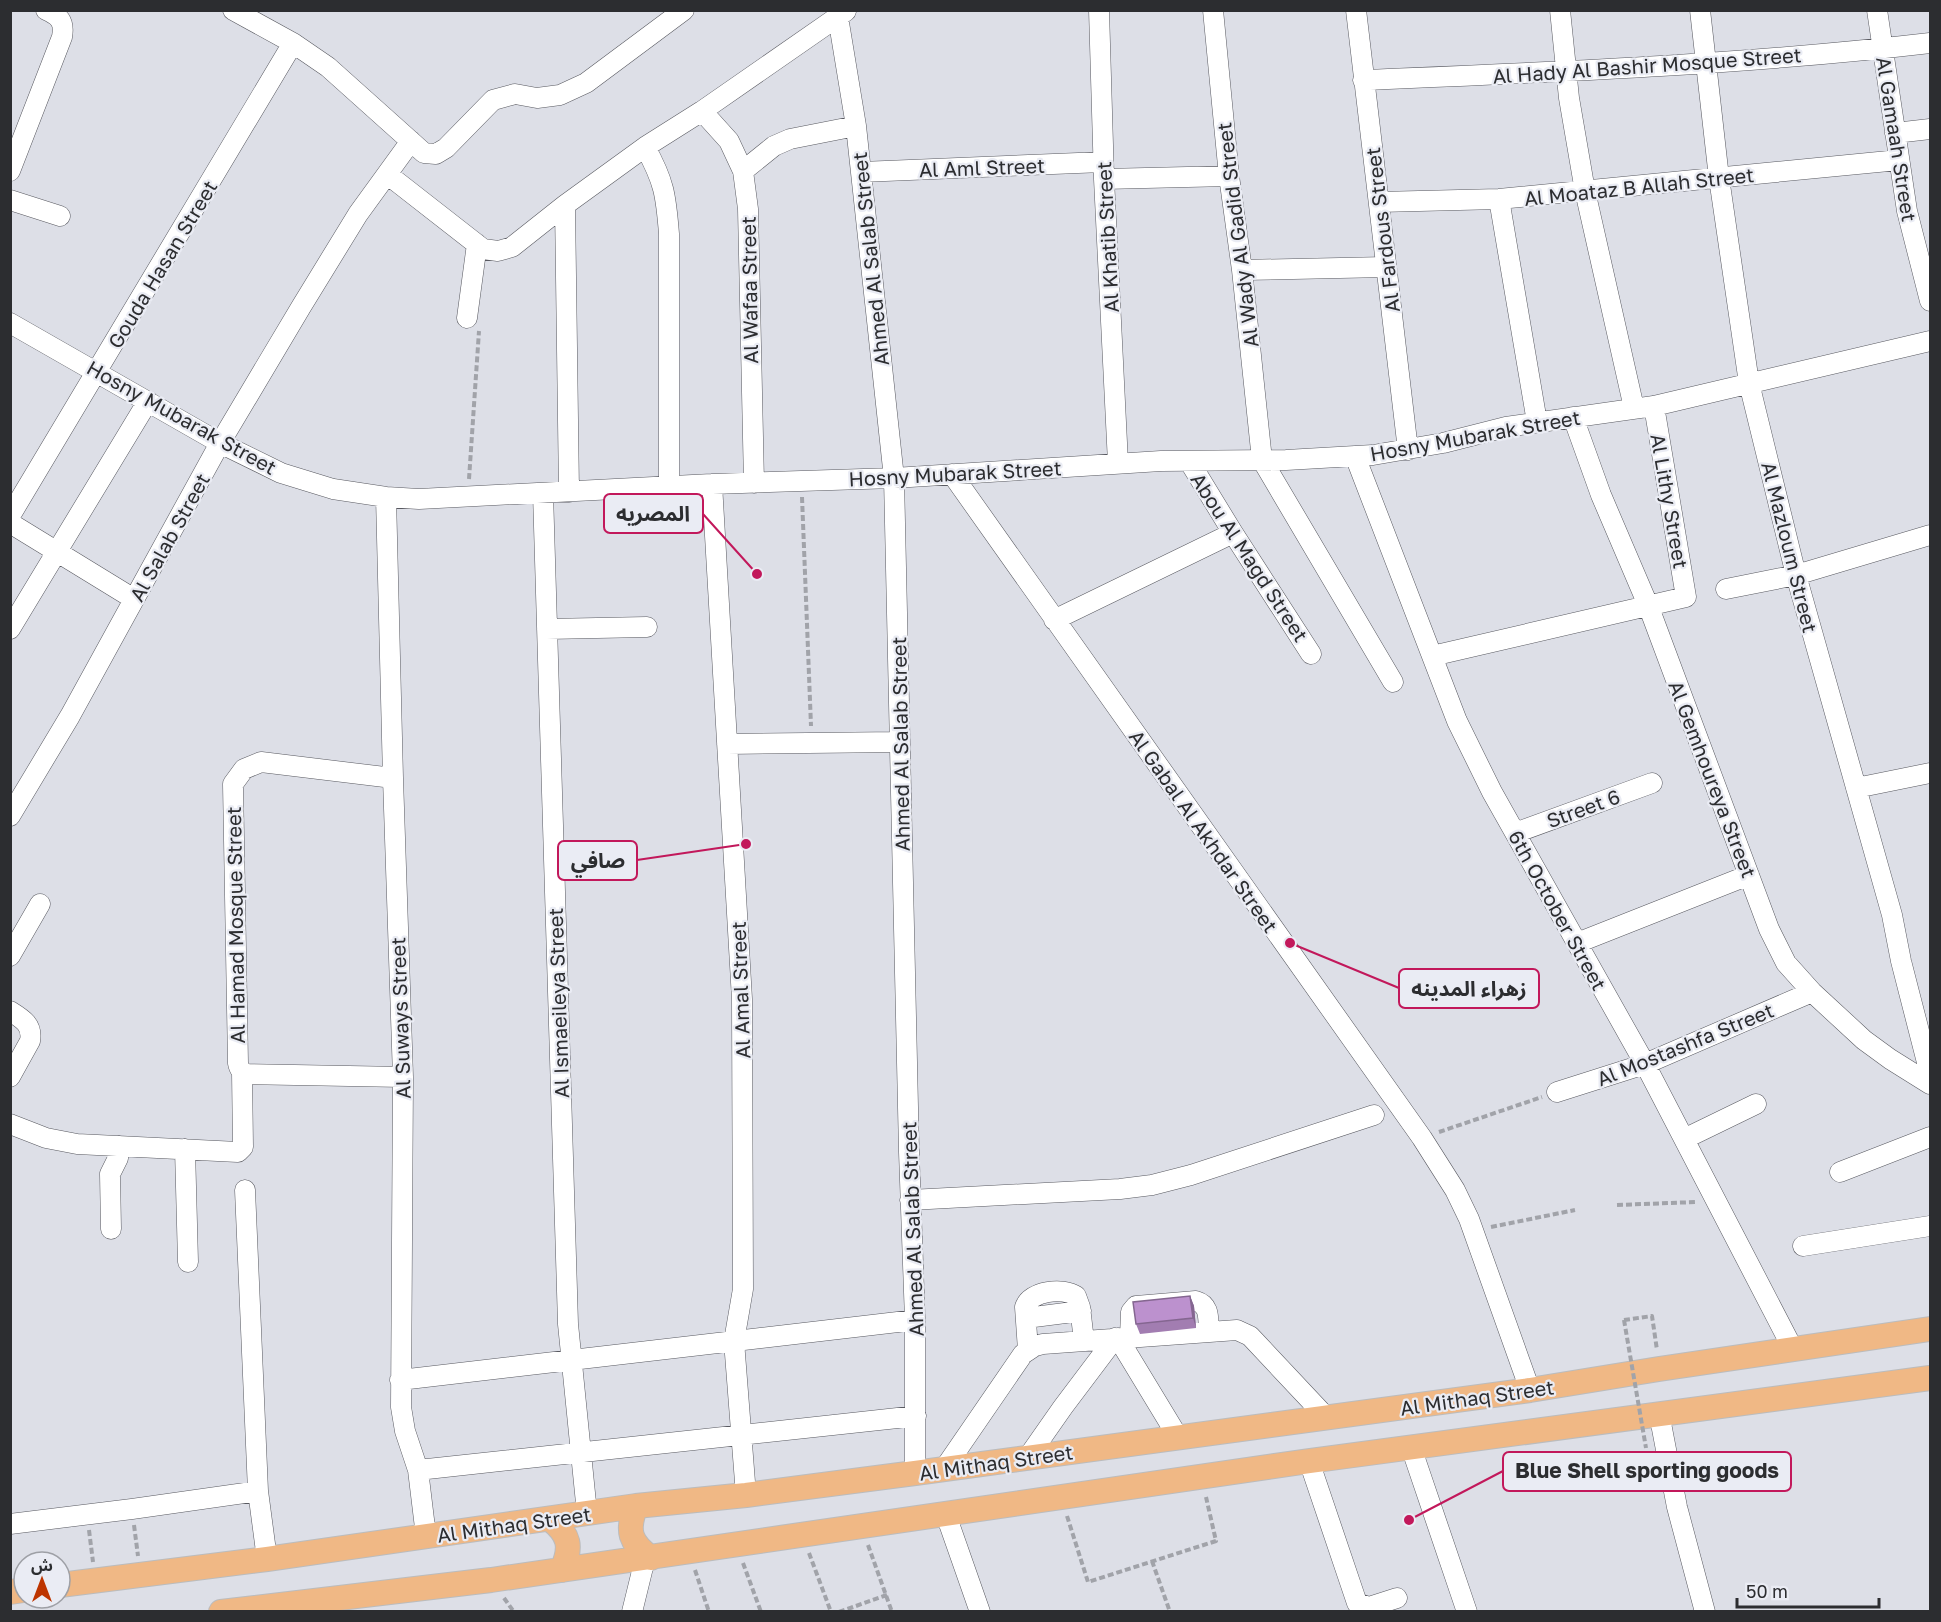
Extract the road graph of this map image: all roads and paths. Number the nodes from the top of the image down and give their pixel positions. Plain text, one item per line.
1 (233, 10) edge
2 (684, 10) edge
3 (1099, 10) edge
4 (1213, 10) edge
5 (1356, 10) edge
6 (1560, 10) edge
7 (1700, 10) edge
8 (1877, 10) edge
9 (52, 13) edge
10 (842, 14) edge
11 (294, 43) junction
12 (1930, 44) edge
13 (1883, 49) junction
14 (1706, 63) junction
15 (1566, 72) junction
16 (1363, 80) junction
17 (702, 111) junction
18 (856, 126) junction
19 (1930, 129) edge
20 (1895, 133) junction
21 (411, 141) junction
22 (645, 147) junction
23 (1899, 160) junction
24 (1103, 170) junction
25 (10, 171) edge
26 (742, 171) junction
27 (861, 172) junction
28 (387, 174) junction
29 (1229, 176) junction
30 (1719, 178) junction
31 (1585, 191) junction
32 (1499, 199) junction
33 (10, 200) edge
34 (1378, 202) junction
35 (565, 205) junction
36 (60, 216) dead end
37 (477, 244) junction
38 (1386, 267) junction
39 (1242, 270) junction
40 (1930, 301) edge
41 (467, 318) joint
42 (10, 323) edge
43 (1930, 341) edge
44 (98, 372) junction
45 (1749, 383) junction
46 (148, 401) junction
47 (1654, 405) junction
48 (1634, 408) junction
49 (1574, 417) junction
50 (1536, 422) junction
51 (220, 443) junction
52 (1408, 450) junction
53 (1355, 456) junction
54 (1262, 460) junction
55 (1188, 461) junction
56 (1118, 464) junction
57 (952, 474) junction
58 (894, 478) junction
59 (801, 481) junction
60 (754, 483) junction
61 (712, 484) junction
62 (669, 486) junction
63 (569, 492) junction
64 (543, 493) junction
65 (386, 497) junction
66 (468, 497) junction
67 (10, 516) edge
68 (10, 523) edge
69 (1233, 533) junction
70 (1930, 535) edge
71 (57, 551) junction
72 (1796, 575) junction
73 (1726, 589) dead end
74 (134, 599) junction
75 (1648, 605) junction
76 (1054, 620) junction
77 (647, 627) dead end
78 (10, 629) edge
79 (547, 629) junction
80 (1311, 654) dead end
81 (1432, 656) junction
82 (1393, 682) dead end
83 (899, 742) junction
84 (812, 743) junction
85 (727, 744) junction
86 (1930, 773) edge
87 (393, 778) junction
88 (1652, 783) dead end
89 (1856, 788) junction
90 (10, 816) edge
91 (1515, 833) junction
92 (1749, 875) junction
93 (40, 904) dead end
94 (1577, 943) junction
95 (10, 956) edge
96 (1812, 992) junction
97 (10, 1011) edge
98 (1646, 1064) junction
99 (242, 1072) junction
100 (1930, 1074) edge
101 (10, 1077) edge
102 (403, 1077) junction
103 (1930, 1084) edge
104 (1557, 1092) joint
105 (1756, 1104) dead end
106 (1374, 1115) dead end
107 (10, 1124) edge
108 (1930, 1137) edge
109 (1422, 1138) junction
110 (1684, 1138) junction
111 (118, 1146) junction
112 (185, 1149) junction
113 (1840, 1172) dead end
114 (245, 1190) dead end
115 (910, 1200) junction
116 (1718, 1201) junction
117 (1617, 1205) dead end
118 (1575, 1210) dead end
119 (1930, 1226) edge
120 (111, 1229) dead end
121 (1474, 1230) junction
122 (1803, 1246) dead end
123 (188, 1262) dead end
124 (915, 1320) junction
125 (1930, 1329) edge
126 (1209, 1331) junction
127 (1121, 1337) junction
128 (734, 1341) junction
129 (1084, 1341) junction
130 (1793, 1349) junction
131 (1028, 1350) junction
132 (570, 1360) junction
133 (1659, 1369) junction
134 (1930, 1378) edge
135 (400, 1380) junction
136 (1530, 1390) junction
137 (1659, 1413) junction
138 (916, 1416) junction
139 (1327, 1418) junction
140 (741, 1435) junction
141 (1178, 1437) junction
142 (1411, 1447) junction
143 (1646, 1448) dead end
144 (580, 1452) junction
145 (1028, 1457) junction
146 (1309, 1461) junction
147 (944, 1469) junction
148 (417, 1470) junction
149 (915, 1473) junction
150 (1202, 1478) junction
151 (258, 1491) junction
152 (746, 1496) junction
153 (1062, 1499) junction
154 (636, 1506) junction
155 (132, 1509) junction
156 (587, 1513) junction
157 (87, 1515) junction
158 (946, 1515) junction
159 (550, 1519) junction
160 (10, 1524) edge
161 (861, 1528) junction
162 (426, 1536) junction
163 (803, 1536) junction
164 (737, 1545) junction
165 (688, 1552) junction
166 (648, 1558) junction
167 (267, 1559) junction
168 (1152, 1561) junction
169 (562, 1570) junction
170 (140, 1575) junction
171 (95, 1581) junction
172 (72, 1584) edge
173 (886, 1595) junction
174 (1397, 1598) dead end
175 (285, 1607) edge
176 (221, 1611) edge
177 (632, 1611) edge
178 (710, 1611) edge
179 (761, 1611) edge
180 (831, 1611) edge
181 (839, 1611) edge
182 (892, 1611) edge
183 (980, 1611) edge
184 (1170, 1611) edge
185 (1467, 1611) edge
186 (1705, 1611) edge

1 - 11 street
2 - 21 street
3 - 24 street, Al Khatib Street
4 - 29 street, Al Wady Al Gadid Street
5 - 16 street, Al Fardous Street
6 - 15 street
7 - 14 street, Al Mazloum Street
8 - 13 street, Al Gamaah Street
9 - 25 street
10 - 17 street
10 - 18 street, Ahmed Al Salab Street
11 - 21 street
11 - 44 street, Gouda Hasan Street
12 - 13 street, Al Hady Al Bashir Mosque Street
13 - 14 street, Al Hady Al Bashir Mosque Street
13 - 20 street, Al Gamaah Street
14 - 15 street, Al Hady Al Bashir Mosque Street
14 - 30 street, Al Mazloum Street
15 - 16 street, Al Hady Al Bashir Mosque Street
15 - 31 street
16 - 34 street, Al Fardous Street
17 - 22 street
17 - 26 street, Al Wafaa Street
18 - 26 street
18 - 27 street, Ahmed Al Salab Street
19 - 20 street
20 - 23 street, Al Gamaah Street
21 - 28 street, Al Salab Street
22 - 35 street
22 - 62 street
23 - 30 street, Al Moataz B Allah Street
23 - 40 street, Al Gamaah Street
24 - 27 street, Al Aml Street
24 - 29 street, Al Aml Street
24 - 56 street, Al Khatib Street
26 - 60 street, Al Wafaa Street
27 - 58 street, Ahmed Al Salab Street
28 - 37 street
28 - 51 street, Al Salab Street
29 - 39 street, Al Wady Al Gadid Street
30 - 31 street, Al Moataz B Allah Street
30 - 45 street, Al Mazloum Street
31 - 32 street, Al Moataz B Allah Street
31 - 48 street
32 - 34 street, Al Moataz B Allah Street
32 - 50 street
33 - 36 street
34 - 38 street, Al Fardous Street
35 - 37 street
35 - 63 street
37 - 41 street
38 - 39 street
38 - 52 street, Al Fardous Street
39 - 54 street, Al Wady Al Gadid Street
41 - 66 path
42 - 44 street, Hosny Mubarak Street
43 - 45 street, Hosny Mubarak Street
44 - 46 street, Hosny Mubarak Street
44 - 67 street, Gouda Hasan Street
45 - 47 street, Hosny Mubarak Street
45 - 72 street, Al Mazloum Street
46 - 51 street, Hosny Mubarak Street
46 - 71 street
47 - 48 street, Hosny Mubarak Street
47 - 75 street, Al Lithy Street
48 - 49 street, Hosny Mubarak Street
49 - 50 street, Hosny Mubarak Street
49 - 75 street, Al Gemhoureya Street
50 - 52 street, Hosny Mubarak Street
51 - 65 street, Hosny Mubarak Street
51 - 74 street, Al Salab Street
52 - 53 street, Hosny Mubarak Street
53 - 54 street, Hosny Mubarak Street
53 - 81 street, 6th October Street
54 - 55 street, Hosny Mubarak Street
54 - 82 street
55 - 56 street, Hosny Mubarak Street
55 - 69 street, Abou Al Magd Street
56 - 57 street, Hosny Mubarak Street
57 - 58 street, Hosny Mubarak Street
57 - 76 street, Al Gabal Al Akhdar Street
58 - 59 street, Hosny Mubarak Street
58 - 83 street, Ahmed Al Salab Street
59 - 60 street, Hosny Mubarak Street
59 - 84 path
60 - 61 street, Hosny Mubarak Street
61 - 62 street, Hosny Mubarak Street
61 - 85 street, Al Amal Street
62 - 63 street, Hosny Mubarak Street
63 - 64 street, Hosny Mubarak Street
64 - 66 street, Hosny Mubarak Street
64 - 79 street, Al Ismaeileya Street
65 - 66 street, Hosny Mubarak Street
65 - 87 street, Al Suways Street
68 - 71 street
69 - 76 street
69 - 80 street, Abou Al Magd Street
70 - 72 street
71 - 74 street
71 - 78 street
72 - 73 street
72 - 89 street, Al Mazloum Street
74 - 90 street, Al Salab Street
75 - 81 street
75 - 92 street, Al Gemhoureya Street
76 - 109 street, Al Gabal Al Akhdar Street
77 - 79 street
79 - 132 street, Al Ismaeileya Street
81 - 91 street, 6th October Street
83 - 84 street
83 - 115 street, Ahmed Al Salab Street
84 - 85 street
85 - 128 street, Al Amal Street
86 - 89 street
87 - 99 street, Al Hamad Mosque Street
87 - 102 street, Al Suways Street
88 - 91 street, Street 6
89 - 100 street, Al Mazloum Street
91 - 94 street, 6th October Street
92 - 94 street
92 - 96 street, Al Gemhoureya Street
93 - 95 street
94 - 98 street, 6th October Street
96 - 98 street, Al Mostashfa Street
96 - 103 street, Al Gemhoureya Street
97 - 101 street
98 - 104 street, Al Mostashfa Street
98 - 110 street, 6th October Street
99 - 102 street, Al Hamad Mosque Street
99 - 112 street
102 - 135 street, Al Suways Street
104 - 109 path
105 - 110 street
106 - 115 street
107 - 111 street
108 - 113 street
109 - 121 street, Al Gabal Al Akhdar Street
110 - 116 street, 6th October Street
111 - 112 street
111 - 120 street
112 - 123 street
114 - 151 street
115 - 124 street, Ahmed Al Salab Street
116 - 117 path
116 - 130 street, 6th October Street
118 - 121 path
119 - 122 street
121 - 136 street, Al Gabal Al Akhdar Street
124 - 128 street
124 - 138 street, Ahmed Al Salab Street
125 - 130 main road, Al Mithaq Street
126 - 127 street
126 - 127 street
126 - 139 street
127 - 129 street
127 - 141 street
127 - 145 street
128 - 132 street
128 - 140 street, Al Amal Street
129 - 131 street
129 - 131 street
130 - 133 main road, Al Mithaq Street
131 - 147 street
132 - 135 street
132 - 144 street, Al Ismaeileya Street
133 - 136 main road, Al Mithaq Street
133 - 143 path, bridge
134 - 137 main road, Al Mithaq Street
135 - 148 street, Al Suways Street
136 - 139 main road, Al Mithaq Street
137 - 142 main road, Al Mithaq Street
137 - 186 street
138 - 140 street
138 - 149 street, Ahmed Al Salab Street
139 - 141 main road, Al Mithaq Street
140 - 144 street
140 - 152 street, Al Amal Street
141 - 145 main road, Al Mithaq Street
142 - 146 main road, Al Mithaq Street
142 - 185 street
144 - 148 street
144 - 156 street, Al Ismaeileya Street
145 - 147 main road, Al Mithaq Street
146 - 150 main road, Al Mithaq Street
146 - 174 street
147 - 149 main road, Al Mithaq Street
148 - 162 street, Al Suways Street
149 - 152 main road, Al Mithaq Street
150 - 153 main road, Al Mithaq Street
150 - 168 path
151 - 155 street
151 - 167 street
152 - 154 main road, Al Mithaq Street
153 - 158 main road, Al Mithaq Street
153 - 168 path
154 - 156 main road, Al Mithaq Street
154 - 166 main road
155 - 157 street
155 - 170 path
156 - 159 main road, Al Mithaq Street
157 - 160 street
157 - 171 path
158 - 161 main road, Al Mithaq Street
158 - 183 street
159 - 162 main road, Al Mithaq Street
159 - 169 main road
161 - 163 main road, Al Mithaq Street
161 - 173 path
162 - 167 main road, Al Mithaq Street
163 - 164 main road, Al Mithaq Street
163 - 180 path
164 - 165 main road, Al Mithaq Street
164 - 179 path
165 - 166 main road, Al Mithaq Street
165 - 178 path
166 - 169 main road, Al Mithaq Street
166 - 177 street
167 - 170 main road, Al Mithaq Street
168 - 184 path
169 - 175 main road, Al Mithaq Street
170 - 171 main road, Al Mithaq Street
171 - 172 main road, Al Mithaq Street
173 - 181 path
173 - 182 path
175 - 176 main road, Al Mithaq Street

